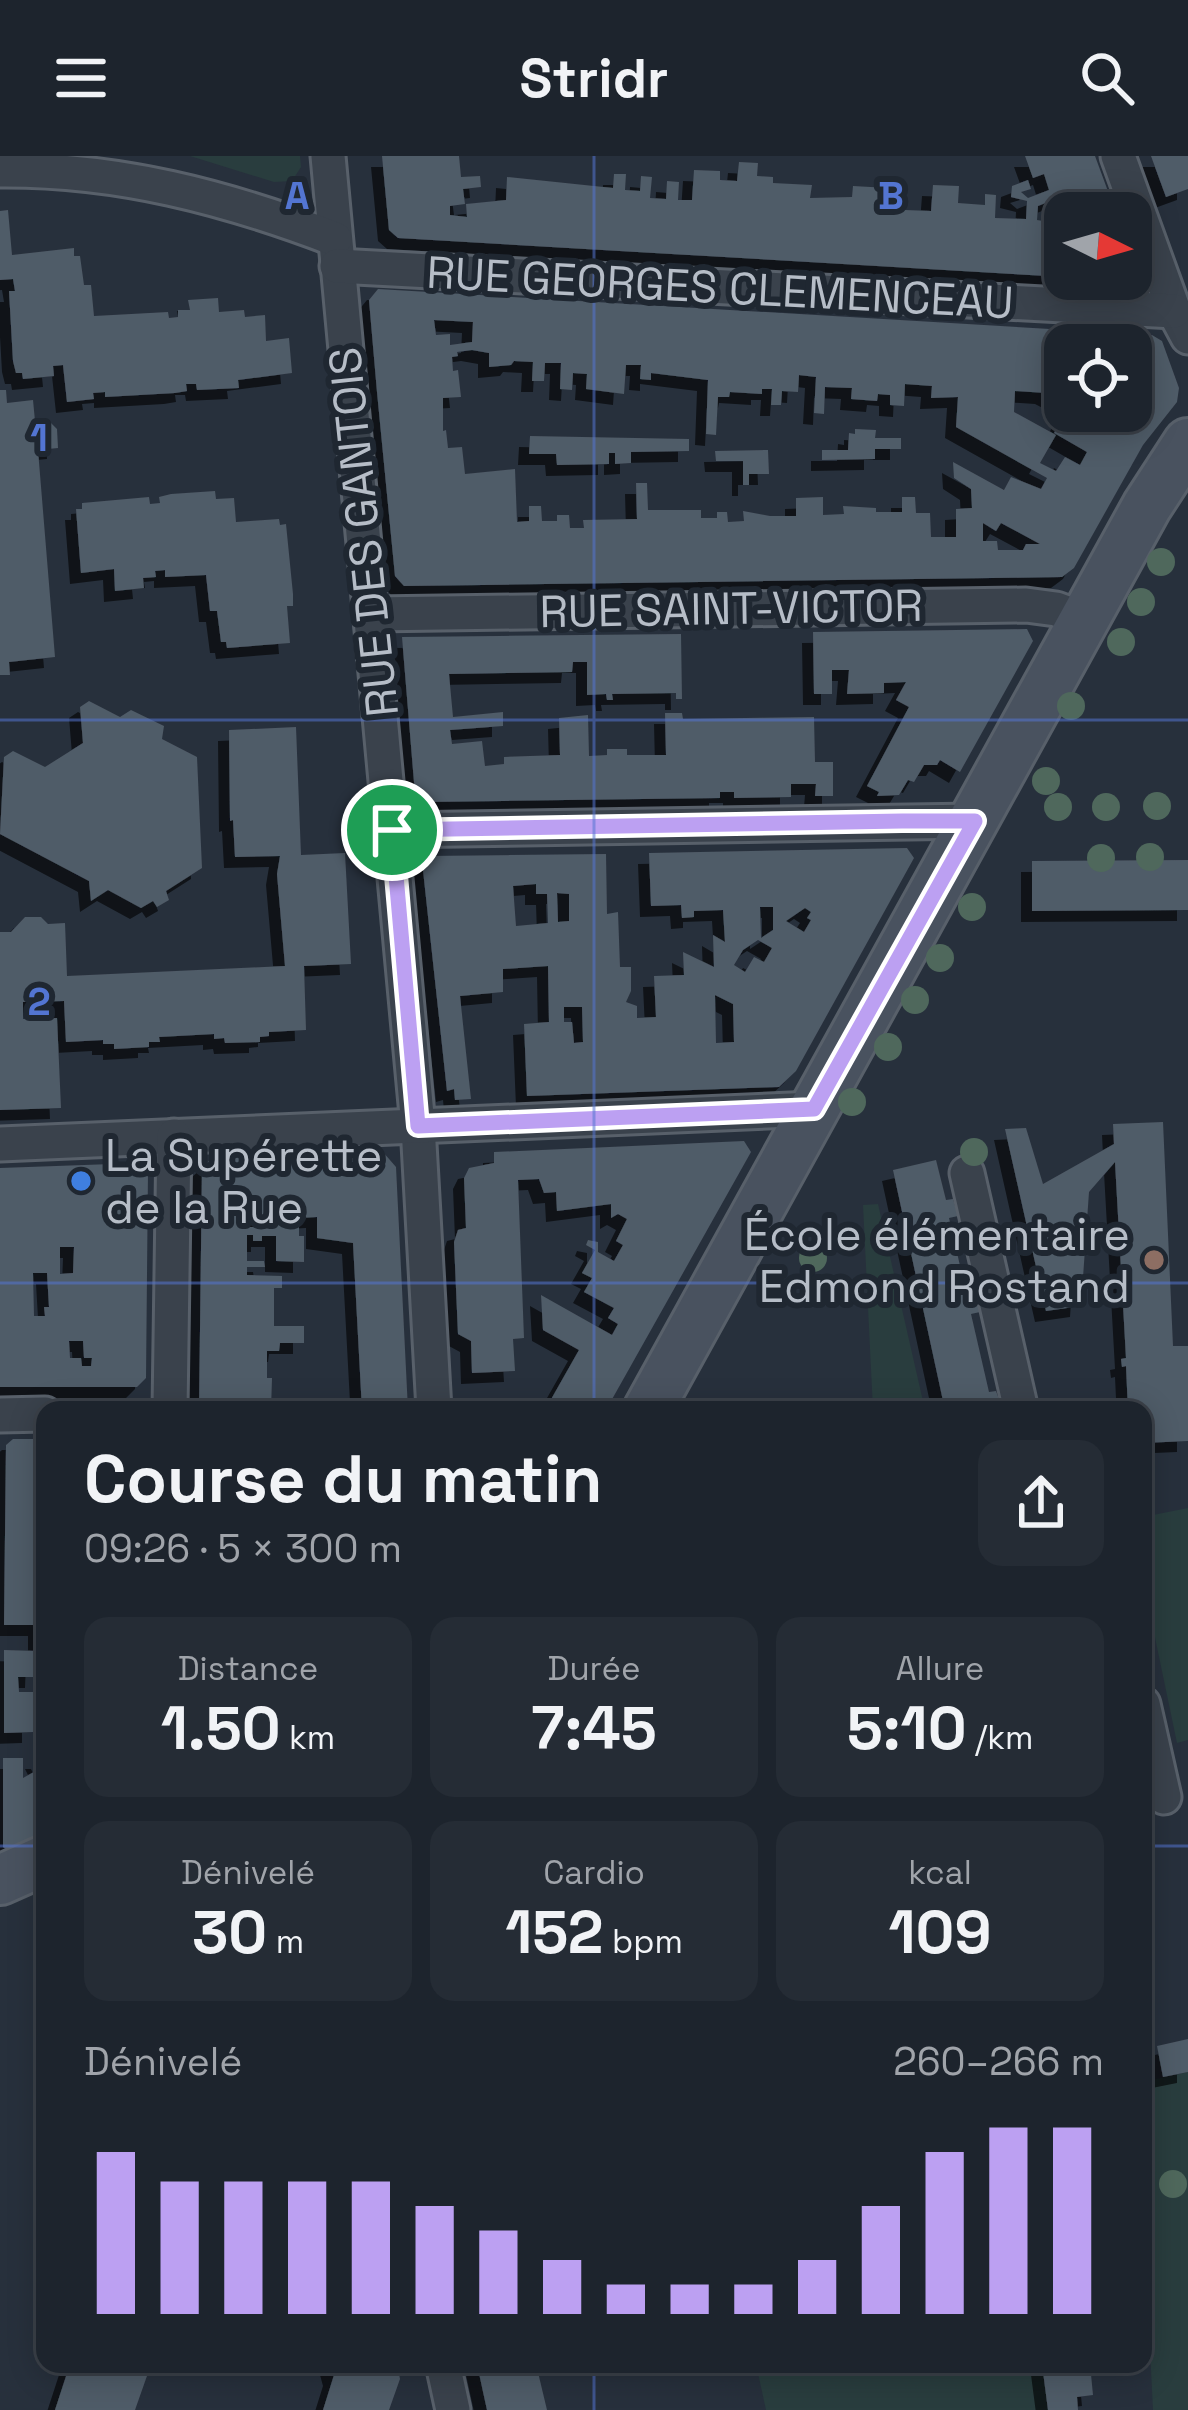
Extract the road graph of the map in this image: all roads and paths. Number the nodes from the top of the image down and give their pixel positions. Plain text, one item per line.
1 (328, 156) edge
2 (1118, 156) edge
3 (0, 170) edge
4 (336, 252) junction
5 (1181, 324) edge
6 (1188, 442) edge
7 (373, 614) junction
8 (1087, 620) junction
9 (975, 821) junction
10 (392, 830) junction
11 (814, 1109) junction
12 (418, 1126) junction
13 (174, 1136) junction
14 (0, 1144) edge
15 (968, 1174) dead end
16 (170, 1401) edge
17 (433, 1401) edge
18 (653, 1401) edge
19 (1019, 1401) edge
20 (36, 1414) edge
21 (0, 1415) edge
22 (1152, 1742) edge
23 (1165, 1797) edge
24 (36, 1864) edge
25 (0, 1880) edge
26 (445, 2373) edge
27 (453, 2410) edge

1 - 4 street, RUE DES GANTOIS
2 - 5 street
3 - 4 street, RUE GEORGES CLEMENCEAU
4 - 5 street, RUE GEORGES CLEMENCEAU
4 - 7 street, RUE DES GANTOIS
6 - 8 street
7 - 8 street, RUE SAINT-VICTOR
7 - 10 street, RUE DES GANTOIS
8 - 9 street
9 - 10 street
9 - 11 street
10 - 12 street, RUE DES GANTOIS
11 - 12 street
11 - 18 street
12 - 13 street
12 - 17 street, RUE DES GANTOIS
13 - 14 street
13 - 16 street
15 - 19 street
20 - 21 street
22 - 23 street
24 - 25 street
26 - 27 street

